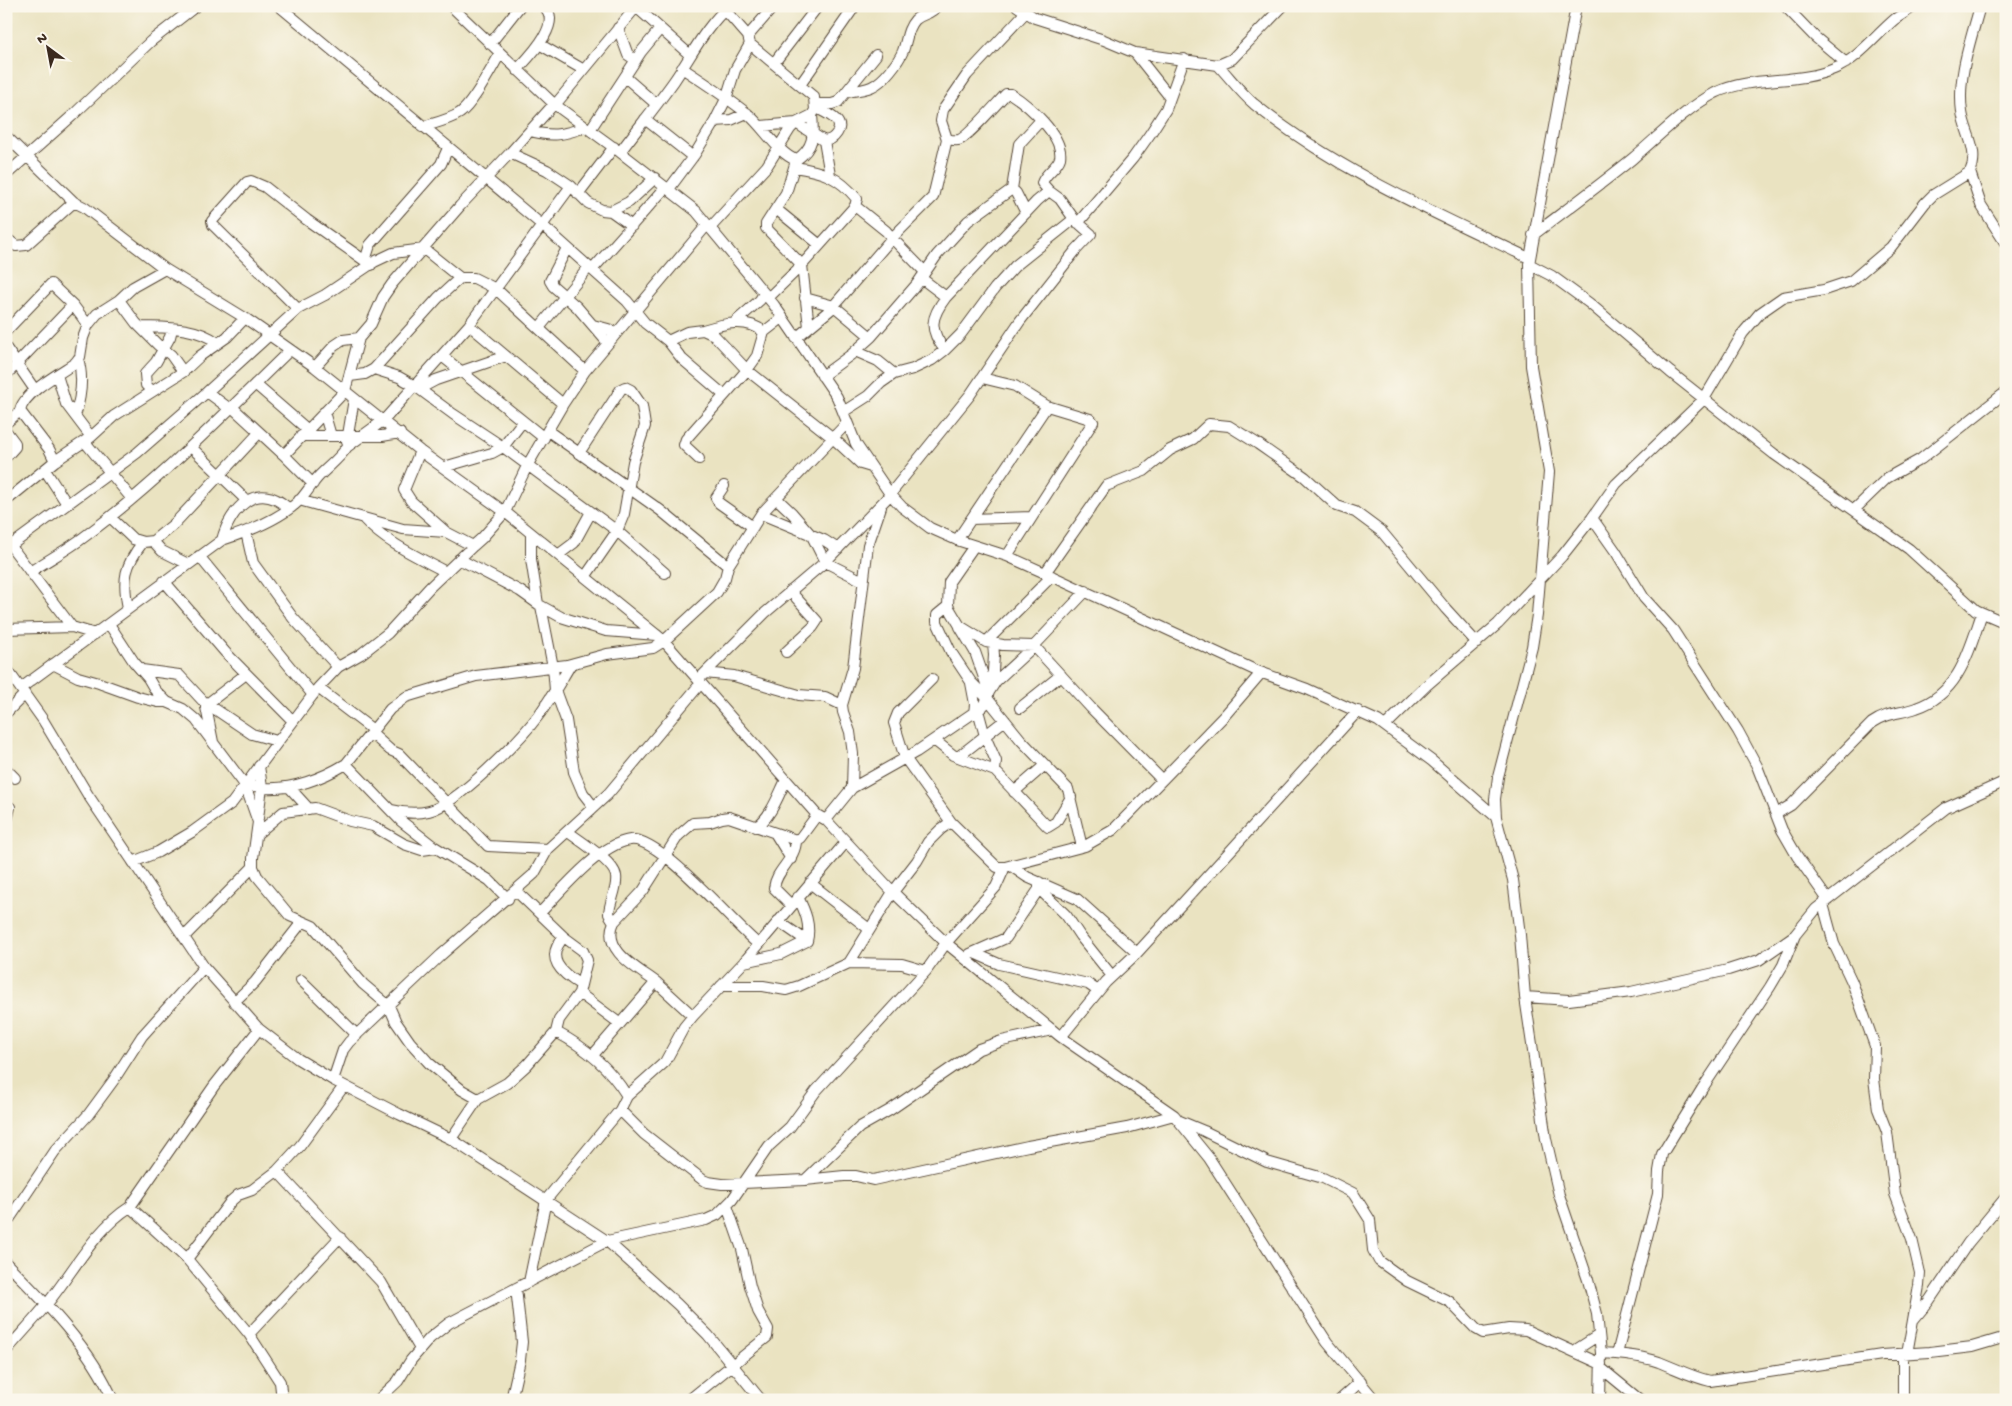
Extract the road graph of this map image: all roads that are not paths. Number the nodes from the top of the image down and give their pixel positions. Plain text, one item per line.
1 (196, 6) edge
2 (279, 6) edge
3 (451, 6) edge
4 (520, 6) edge
5 (543, 6) edge
6 (818, 6) edge
7 (855, 6) edge
8 (938, 6) edge
9 (1283, 6) edge
10 (1576, 6) edge
11 (1785, 6) edge
12 (1914, 6) edge
13 (1980, 6) edge
14 (636, 7) edge
15 (727, 8) edge
16 (768, 8) edge
17 (1023, 9) edge
18 (618, 28) junction
19 (660, 28) junction
20 (749, 40) junction
21 (490, 44) junction
22 (539, 44) junction
23 (1135, 53) junction
24 (500, 54) junction
25 (690, 55) junction
26 (876, 55) dead end
27 (1184, 59) junction
28 (636, 60) junction
29 (774, 63) junction
30 (1846, 63) junction
31 (1218, 65) junction
32 (682, 68) junction
33 (517, 70) junction
34 (584, 70) junction
35 (625, 77) junction
36 (800, 85) junction
37 (847, 92) junction
38 (1169, 96) junction
39 (726, 99) junction
40 (838, 102) junction
41 (555, 104) junction
42 (656, 104) junction
43 (814, 109) junction
44 (747, 113) junction
45 (645, 119) junction
46 (1041, 120) junction
47 (715, 121) junction
48 (838, 121) junction
49 (796, 123) junction
50 (761, 126) junction
51 (422, 127) junction
52 (588, 128) junction
53 (530, 132) junction
54 (814, 135) junction
55 (6, 136) edge
56 (947, 139) junction
57 (824, 141) junction
58 (779, 147) junction
59 (448, 148) junction
60 (617, 150) junction
61 (510, 153) junction
62 (27, 156) junction
63 (693, 157) junction
64 (795, 164) junction
65 (1970, 172) junction
66 (6, 175) edge
67 (830, 175) junction
68 (655, 178) junction
69 (486, 179) junction
70 (668, 188) junction
71 (1012, 189) junction
72 (575, 190) junction
73 (1049, 191) junction
74 (74, 202) junction
75 (855, 206) junction
76 (776, 209) junction
77 (611, 211) junction
78 (1026, 213) junction
79 (1076, 221) junction
80 (542, 225) junction
81 (632, 226) junction
82 (708, 226) junction
83 (1533, 236) junction
84 (6, 238) edge
85 (892, 238) junction
86 (2006, 244) edge
87 (820, 245) junction
88 (567, 248) junction
89 (424, 249) junction
90 (1529, 261) junction
91 (368, 263) junction
92 (802, 265) junction
93 (590, 268) junction
94 (165, 269) junction
95 (923, 275) junction
96 (460, 278) junction
97 (496, 289) junction
98 (766, 295) junction
99 (946, 296) junction
100 (564, 297) junction
101 (805, 298) junction
102 (119, 300) junction
103 (73, 305) junction
104 (834, 306) junction
105 (298, 309) junction
106 (635, 310) junction
107 (245, 318) junction
108 (782, 318) junction
109 (734, 323) junction
110 (88, 324) junction
111 (469, 325) junction
112 (593, 325) junction
113 (140, 327) junction
114 (809, 327) junction
115 (539, 328) junction
116 (172, 329) junction
117 (703, 330) junction
118 (6, 331) edge
119 (764, 332) junction
120 (616, 334) junction
121 (268, 335) junction
122 (871, 337) junction
123 (359, 338) junction
124 (796, 338) junction
125 (668, 341) junction
126 (218, 343) junction
127 (608, 343) junction
128 (6, 348) edge
129 (164, 349) junction
130 (290, 350) junction
131 (945, 350) junction
132 (855, 351) junction
133 (442, 356) junction
134 (506, 356) junction
135 (78, 359) junction
136 (17, 363) junction
137 (315, 366) junction
138 (374, 369) junction
139 (585, 370) junction
140 (747, 370) junction
141 (183, 372) junction
142 (461, 372) junction
143 (894, 374) junction
144 (6, 375) edge
145 (57, 375) junction
146 (350, 376) junction
147 (822, 376) junction
148 (982, 378) junction
149 (255, 384) junction
150 (417, 388) junction
151 (35, 390) junction
152 (345, 391) junction
153 (152, 392) junction
154 (208, 392) junction
155 (2006, 392) edge
156 (724, 395) junction
157 (354, 398) junction
158 (1704, 399) junction
159 (563, 404) junction
160 (1047, 406) junction
161 (231, 408) junction
162 (20, 411) junction
163 (324, 412) junction
164 (843, 412) junction
165 (75, 416) junction
166 (384, 420) junction
167 (523, 421) junction
168 (847, 423) junction
169 (7, 424) edge
170 (259, 432) junction
171 (305, 433) junction
172 (400, 433) junction
173 (546, 434) junction
174 (331, 436) junction
175 (347, 436) junction
176 (362, 436) junction
177 (833, 438) junction
178 (88, 439) junction
179 (191, 446) junction
180 (347, 446) junction
181 (504, 447) junction
182 (420, 451) junction
183 (579, 453) junction
184 (284, 455) junction
185 (6, 457) edge
186 (699, 459) dead end
187 (55, 461) junction
188 (444, 466) junction
189 (527, 466) junction
190 (871, 467) junction
191 (45, 470) junction
192 (110, 472) junction
193 (220, 475) junction
194 (313, 484) junction
195 (724, 486) dead end
196 (629, 488) junction
197 (890, 494) junction
198 (776, 498) junction
199 (132, 499) junction
200 (246, 500) junction
201 (300, 500) junction
202 (6, 501) edge
203 (67, 504) junction
204 (882, 504) junction
205 (288, 508) junction
206 (1854, 510) junction
207 (423, 512) junction
208 (505, 512) junction
209 (591, 512) junction
210 (761, 514) junction
211 (110, 517) junction
212 (1032, 517) junction
213 (364, 518) junction
214 (1592, 518) junction
215 (971, 519) junction
216 (753, 527) junction
217 (426, 531) junction
218 (617, 531) junction
219 (246, 532) junction
220 (446, 532) junction
221 (531, 533) junction
222 (812, 536) junction
223 (222, 540) junction
224 (847, 540) junction
225 (957, 540) junction
226 (148, 541) junction
227 (8, 543) edge
228 (868, 545) junction
229 (473, 546) junction
230 (974, 546) junction
231 (838, 549) junction
232 (558, 555) junction
233 (199, 556) junction
234 (1006, 556) junction
235 (459, 559) junction
236 (825, 562) junction
237 (188, 564) junction
238 (728, 566) junction
239 (30, 572) junction
240 (446, 572) junction
241 (665, 573) dead end
242 (1048, 574) junction
243 (585, 577) junction
244 (1540, 580) junction
245 (164, 581) junction
246 (863, 581) junction
247 (790, 591) junction
248 (1086, 591) junction
249 (539, 605) junction
250 (948, 606) junction
251 (128, 608) junction
252 (1982, 613) junction
253 (2006, 623) edge
254 (109, 624) junction
255 (960, 626) junction
256 (72, 627) junction
257 (6, 629) edge
258 (95, 634) junction
259 (660, 638) junction
260 (989, 642) junction
261 (1477, 643) junction
262 (1034, 646) junction
263 (786, 652) dead end
264 (53, 664) junction
265 (571, 664) junction
266 (338, 667) junction
267 (553, 667) junction
268 (6, 668) edge
269 (142, 670) junction
270 (1261, 673) junction
271 (246, 674) junction
272 (1061, 675) junction
273 (701, 679) junction
274 (932, 679) dead end
275 (971, 682) junction
276 (555, 690) junction
277 (23, 691) junction
278 (315, 691) junction
279 (989, 692) junction
280 (167, 702) junction
281 (207, 704) junction
282 (842, 705) junction
283 (1020, 708) dead end
284 (1358, 711) junction
285 (976, 712) junction
286 (6, 713) edge
287 (1005, 720) junction
288 (293, 721) junction
289 (1385, 726) junction
290 (372, 732) junction
291 (984, 736) junction
292 (934, 740) junction
293 (277, 741) junction
294 (214, 744) junction
295 (958, 757) junction
296 (905, 758) junction
297 (346, 764) junction
298 (1045, 765) junction
299 (259, 766) junction
300 (6, 769) edge
301 (995, 771) junction
302 (15, 778) dead end
303 (786, 780) junction
304 (1162, 780) junction
305 (2006, 781) edge
306 (245, 785) junction
307 (289, 786) junction
308 (262, 787) junction
309 (852, 788) junction
310 (1014, 792) junction
311 (1071, 797) junction
312 (447, 802) junction
313 (593, 806) junction
314 (10, 807) dead end
315 (309, 809) junction
316 (390, 810) junction
317 (1776, 814) junction
318 (821, 817) junction
319 (1496, 817) junction
320 (258, 822) junction
321 (951, 822) junction
322 (6, 825) edge
323 (756, 826) junction
324 (568, 832) junction
325 (775, 833) junction
326 (257, 834) junction
327 (796, 840) junction
328 (846, 842) junction
329 (1082, 847) junction
330 (436, 848) junction
331 (548, 849) junction
332 (599, 855) junction
333 (665, 857) junction
334 (791, 859) junction
335 (133, 862) junction
336 (1008, 866) junction
337 (253, 867) junction
338 (810, 883) junction
339 (1039, 886) junction
340 (516, 891) junction
341 (894, 892) junction
342 (508, 899) junction
343 (795, 901) junction
344 (1826, 902) junction
345 (540, 913) junction
346 (778, 921) junction
347 (302, 922) junction
348 (614, 922) junction
349 (869, 928) junction
350 (1795, 934) junction
351 (185, 936) junction
352 (564, 937) junction
353 (807, 941) junction
354 (946, 943) junction
355 (758, 944) junction
356 (1137, 953) junction
357 (969, 955) junction
358 (744, 962) junction
359 (849, 963) junction
360 (204, 967) junction
361 (926, 971) junction
362 (1112, 976) junction
363 (301, 980) dead end
364 (656, 982) junction
365 (721, 986) junction
366 (580, 989) junction
367 (1098, 991) junction
368 (1525, 997) junction
369 (234, 1002) junction
370 (389, 1006) junction
371 (694, 1016) junction
372 (619, 1023) junction
373 (259, 1029) junction
374 (1052, 1030) junction
375 (556, 1032) junction
376 (357, 1036) junction
377 (1061, 1037) junction
378 (593, 1055) junction
379 (333, 1080) junction
380 (344, 1086) junction
381 (627, 1096) junction
382 (478, 1099) junction
383 (620, 1110) junction
384 (1176, 1118) junction
385 (451, 1139) junction
386 (278, 1171) junction
387 (805, 1180) junction
388 (744, 1183) junction
389 (2006, 1197) edge
390 (546, 1200) junction
391 (727, 1206) junction
392 (130, 1207) junction
393 (6, 1224) edge
394 (340, 1237) junction
395 (607, 1241) junction
396 (187, 1259) junction
397 (6, 1262) edge
398 (529, 1282) junction
399 (516, 1288) junction
400 (47, 1304) junction
401 (1913, 1320) junction
402 (249, 1334) junction
403 (1599, 1335) junction
404 (2006, 1337) edge
405 (420, 1349) junction
406 (6, 1350) edge
407 (1574, 1351) junction
408 (1601, 1353) junction
409 (1617, 1354) junction
410 (1905, 1354) junction
411 (732, 1365) junction
412 (1601, 1366) junction
413 (1361, 1381) junction
414 (113, 1400) edge
415 (282, 1400) edge
416 (378, 1400) edge
417 (511, 1400) edge
418 (689, 1400) edge
419 (761, 1400) edge
420 (1340, 1400) edge
421 (1375, 1400) edge
422 (1600, 1400) edge
423 (1640, 1400) edge
424 (1903, 1400) edge

1 - 62 street
2 - 51 street
3 - 21 street
4 - 21 street
5 - 22 street
6 - 29 street
7 - 36 street
8 - 37 street
9 - 31 street
10 - 83 street
11 - 30 street
12 - 30 street
13 - 65 street
14 - 18 street
14 - 19 street
15 - 20 street
15 - 25 street
16 - 20 street
17 - 23 street
17 - 56 street
18 - 28 street
18 - 34 street
19 - 25 street
19 - 28 street
20 - 29 street
20 - 39 street
21 - 24 street
22 - 33 street
22 - 34 street
23 - 27 street
23 - 38 street
24 - 33 street
24 - 51 street
25 - 32 street
26 - 37 street
27 - 31 street
27 - 38 street
28 - 35 street
29 - 36 street
30 - 83 street
31 - 90 street
32 - 39 street
32 - 42 street
33 - 41 street
34 - 41 street
35 - 42 street
35 - 52 street
36 - 43 street
37 - 40 street
38 - 79 street
39 - 44 street
39 - 47 street
40 - 43 street
40 - 48 street
41 - 52 street
41 - 53 street
42 - 45 street
43 - 48 street
43 - 49 street
43 - 54 street
44 - 47 street
44 - 50 street
45 - 60 street
45 - 63 street
46 - 56 street
46 - 71 street
46 - 73 street
47 - 63 street
48 - 57 street
49 - 50 street
49 - 54 street
49 - 58 street
50 - 58 street
51 - 59 street
52 - 53 street
52 - 60 street
53 - 61 street
54 - 57 street
54 - 64 street
55 - 62 street
56 - 85 street
57 - 67 street
58 - 64 street
58 - 82 street
59 - 69 street
59 - 91 street
60 - 68 street
60 - 72 street
61 - 69 street
61 - 72 street
62 - 66 street
62 - 74 street
63 - 70 street
64 - 67 street
64 - 76 street
65 - 86 street
65 - 158 street
67 - 75 street
68 - 70 street
68 - 77 street
69 - 80 street
69 - 89 street
70 - 81 street
70 - 82 street
71 - 78 street
71 - 95 street
72 - 77 street
72 - 80 street
73 - 78 street
73 - 79 street
74 - 84 street
74 - 94 street
75 - 85 street
75 - 87 street
76 - 87 street
76 - 92 street
77 - 81 street
78 - 99 street
79 - 131 street
79 - 148 street
80 - 88 street
80 - 97 street
81 - 93 street
82 - 98 street
82 - 106 street
83 - 90 street
85 - 95 street
85 - 104 street
87 - 92 street
88 - 93 street
88 - 100 street
89 - 91 street
89 - 96 street
89 - 123 street
90 - 158 street
90 - 244 street
91 - 105 street
91 - 105 street
92 - 98 street
92 - 101 street
93 - 100 street
93 - 106 street
94 - 102 street
94 - 107 street
95 - 99 street
95 - 122 street
96 - 97 street
96 - 138 street
97 - 111 street
97 - 115 street
98 - 108 street
98 - 109 street
99 - 131 street
100 - 112 street
100 - 115 street
101 - 104 street
101 - 114 street
102 - 110 street
102 - 113 street
103 - 110 street
103 - 118 street
103 - 136 street
104 - 114 street
104 - 122 street
105 - 121 street
106 - 120 street
106 - 125 street
107 - 121 street
107 - 126 street
108 - 119 street
108 - 124 street
109 - 117 street
109 - 119 street
110 - 135 street
111 - 133 street
111 - 134 street
112 - 120 street
112 - 127 street
113 - 116 street
113 - 129 street
114 - 124 street
115 - 139 street
116 - 126 street
116 - 129 street
117 - 125 street
117 - 140 street
119 - 140 street
120 - 127 street
121 - 130 street
121 - 154 street
122 - 132 street
123 - 137 street
123 - 146 street
124 - 147 street
125 - 156 street
126 - 141 street
127 - 139 street
128 - 136 street
129 - 141 street
129 - 153 street
130 - 137 street
130 - 149 street
131 - 143 street
132 - 143 street
132 - 147 street
133 - 142 street
133 - 150 street
134 - 142 street
134 - 159 street
135 - 145 street
135 - 165 street
136 - 144 street
136 - 151 street
137 - 152 street
138 - 146 street
138 - 150 street
139 - 159 street
140 - 156 street
140 - 177 street
141 - 153 street
142 - 150 street
142 - 167 street
143 - 164 street
145 - 151 street
145 - 165 street
146 - 152 street
147 - 164 street
148 - 160 street
148 - 197 street
149 - 161 street
149 - 171 street
150 - 166 street
150 - 181 street
151 - 162 street
152 - 157 street
152 - 163 street
153 - 178 street
154 - 161 street
154 - 192 street
155 - 206 street
156 - 186 street
157 - 166 street
157 - 175 street
158 - 206 street
158 - 214 street
159 - 173 street
160 - 212 street
160 - 215 street
161 - 170 street
161 - 179 street
162 - 169 street
162 - 187 street
163 - 171 street
163 - 174 street
164 - 168 street
165 - 178 street
166 - 172 street
166 - 176 street
167 - 173 street
167 - 181 street
168 - 177 street
168 - 190 street
169 - 185 street
170 - 184 street
170 - 193 street
171 - 174 street
171 - 184 street
172 - 176 street
172 - 182 street
173 - 183 street
173 - 189 street
174 - 175 street
175 - 176 street
175 - 180 street
176 - 180 street
177 - 190 street
177 - 198 street
178 - 187 street
178 - 192 street
179 - 193 street
179 - 199 street
180 - 194 street
181 - 188 street
181 - 189 street
182 - 188 street
182 - 207 street
183 - 196 street
183 - 196 street
184 - 194 street
187 - 191 street
188 - 208 street
189 - 208 street
189 - 209 street
190 - 197 street
191 - 202 street
191 - 203 street
192 - 199 street
192 - 203 street
193 - 200 street
193 - 226 street
194 - 201 street
195 - 216 street
196 - 218 street
196 - 238 street
197 - 204 street
197 - 225 street
198 - 210 street
198 - 222 street
199 - 211 street
200 - 205 street
200 - 223 street
201 - 205 street
201 - 213 street
203 - 227 street
204 - 224 street
204 - 228 street
205 - 219 street
206 - 252 street
207 - 217 street
207 - 220 street
208 - 221 street
208 - 229 street
209 - 218 street
209 - 232 street
210 - 216 street
210 - 222 street
211 - 226 street
211 - 239 street
212 - 215 street
212 - 234 street
213 - 217 street
213 - 240 street
214 - 244 street
214 - 317 street
215 - 225 street
216 - 238 street
217 - 220 street
218 - 241 street
218 - 243 street
219 - 223 street
219 - 266 street
220 - 229 street
221 - 232 street
221 - 249 street
222 - 231 street
222 - 236 street
223 - 233 street
224 - 228 street
224 - 231 street
225 - 230 street
226 - 237 street
226 - 251 street
227 - 239 street
228 - 246 street
229 - 235 street
230 - 234 street
230 - 250 street
231 - 236 street
232 - 243 street
233 - 237 street
233 - 278 street
234 - 242 street
235 - 240 street
235 - 249 street
236 - 246 street
236 - 247 street
237 - 245 street
238 - 259 street
239 - 256 street
240 - 266 street
242 - 248 street
242 - 260 street
242 - 261 street
243 - 259 street
244 - 261 street
244 - 319 street
245 - 251 street
245 - 271 street
246 - 282 street
247 - 263 street
247 - 273 street
248 - 262 street
248 - 270 street
249 - 259 street
249 - 267 street
250 - 255 street
250 - 275 street
251 - 254 street
252 - 253 street
252 - 317 street
254 - 258 street
254 - 269 street
255 - 260 street
255 - 279 street
256 - 257 street
256 - 258 street
258 - 264 street
259 - 265 street
259 - 273 street
260 - 262 street
260 - 279 street
261 - 289 street
262 - 272 street
262 - 279 street
264 - 277 street
264 - 280 street
265 - 267 street
265 - 276 street
266 - 278 street
267 - 276 street
267 - 290 street
268 - 277 street
269 - 280 street
269 - 281 street
270 - 284 street
270 - 304 street
271 - 281 street
271 - 288 street
272 - 283 street
272 - 304 street
273 - 282 street
273 - 303 street
273 - 313 street
274 - 296 street
275 - 279 street
275 - 285 street
276 - 312 street
276 - 313 street
277 - 286 street
277 - 335 street
278 - 288 street
278 - 290 street
279 - 285 street
279 - 287 street
280 - 294 street
281 - 293 street
281 - 294 street
282 - 309 street
284 - 289 street
284 - 356 street
285 - 291 street
285 - 292 street
287 - 291 street
287 - 298 street
288 - 293 street
289 - 319 street
290 - 297 street
290 - 312 street
291 - 295 street
291 - 301 street
292 - 295 street
292 - 296 street
293 - 299 street
294 - 306 street
295 - 301 street
296 - 309 street
296 - 321 street
297 - 307 street
297 - 316 street
298 - 310 street
298 - 311 street
299 - 306 street
299 - 308 street
300 - 302 street
301 - 310 street
303 - 318 street
303 - 323 street
304 - 329 street
305 - 344 street
306 - 308 street
306 - 320 street
306 - 335 street
307 - 308 street
307 - 315 street
308 - 320 street
309 - 318 street
310 - 311 street
311 - 329 street
312 - 316 street
312 - 331 street
313 - 324 street
314 - 322 street
315 - 326 street
315 - 330 street
316 - 330 street
317 - 344 street
318 - 327 street
318 - 328 street
319 - 368 street
320 - 326 street
321 - 336 street
321 - 341 street
323 - 325 street
323 - 333 street
324 - 331 street
324 - 332 street
325 - 327 street
325 - 334 street
326 - 337 street
327 - 334 street
328 - 338 street
328 - 341 street
329 - 336 street
330 - 342 street
331 - 340 street
332 - 333 street
332 - 345 street
332 - 348 street
333 - 348 street
333 - 355 street
334 - 343 street
335 - 351 street
336 - 339 street
336 - 354 street
337 - 347 street
337 - 351 street
338 - 343 street
338 - 349 street
339 - 356 street
339 - 357 street
339 - 362 street
340 - 342 street
340 - 345 street
341 - 349 street
341 - 354 street
342 - 370 street
343 - 346 street
343 - 353 street
344 - 350 street
344 - 401 street
345 - 352 street
346 - 353 street
346 - 355 street
347 - 369 street
347 - 370 street
348 - 364 street
349 - 359 street
350 - 368 street
350 - 409 street
351 - 360 street
352 - 366 street
352 - 366 street
353 - 358 street
354 - 357 street
354 - 361 street
355 - 358 street
356 - 362 street
357 - 367 street
357 - 374 street
358 - 365 street
359 - 361 street
359 - 365 street
360 - 369 street
360 - 393 street
361 - 388 street
362 - 367 street
363 - 376 street
364 - 371 street
364 - 372 street
365 - 371 street
366 - 372 street
366 - 375 street
367 - 377 street
368 - 403 street
369 - 373 street
370 - 376 street
370 - 382 street
371 - 381 street
372 - 378 street
373 - 379 street
373 - 392 street
374 - 377 street
374 - 387 street
375 - 378 street
375 - 382 street
376 - 379 street
377 - 384 street
378 - 381 street
379 - 380 street
380 - 385 street
380 - 386 street
381 - 383 street
382 - 385 street
383 - 388 street
383 - 390 street
384 - 387 street
384 - 407 street
384 - 413 street
385 - 390 street
386 - 394 street
386 - 396 street
387 - 388 street
388 - 391 street
389 - 401 street
390 - 395 street
390 - 398 street
391 - 395 street
391 - 411 street
392 - 396 street
392 - 400 street
394 - 402 street
394 - 405 street
395 - 398 street
395 - 411 street
396 - 402 street
397 - 400 street
398 - 399 street
399 - 405 street
399 - 417 street
400 - 406 street
400 - 414 street
401 - 410 street
402 - 415 street
403 - 407 street
403 - 408 street
404 - 410 street
405 - 416 street
407 - 412 street
408 - 409 street
408 - 412 street
409 - 410 street
410 - 424 street
411 - 418 street
411 - 419 street
412 - 422 street
412 - 423 street
413 - 420 street
413 - 421 street

